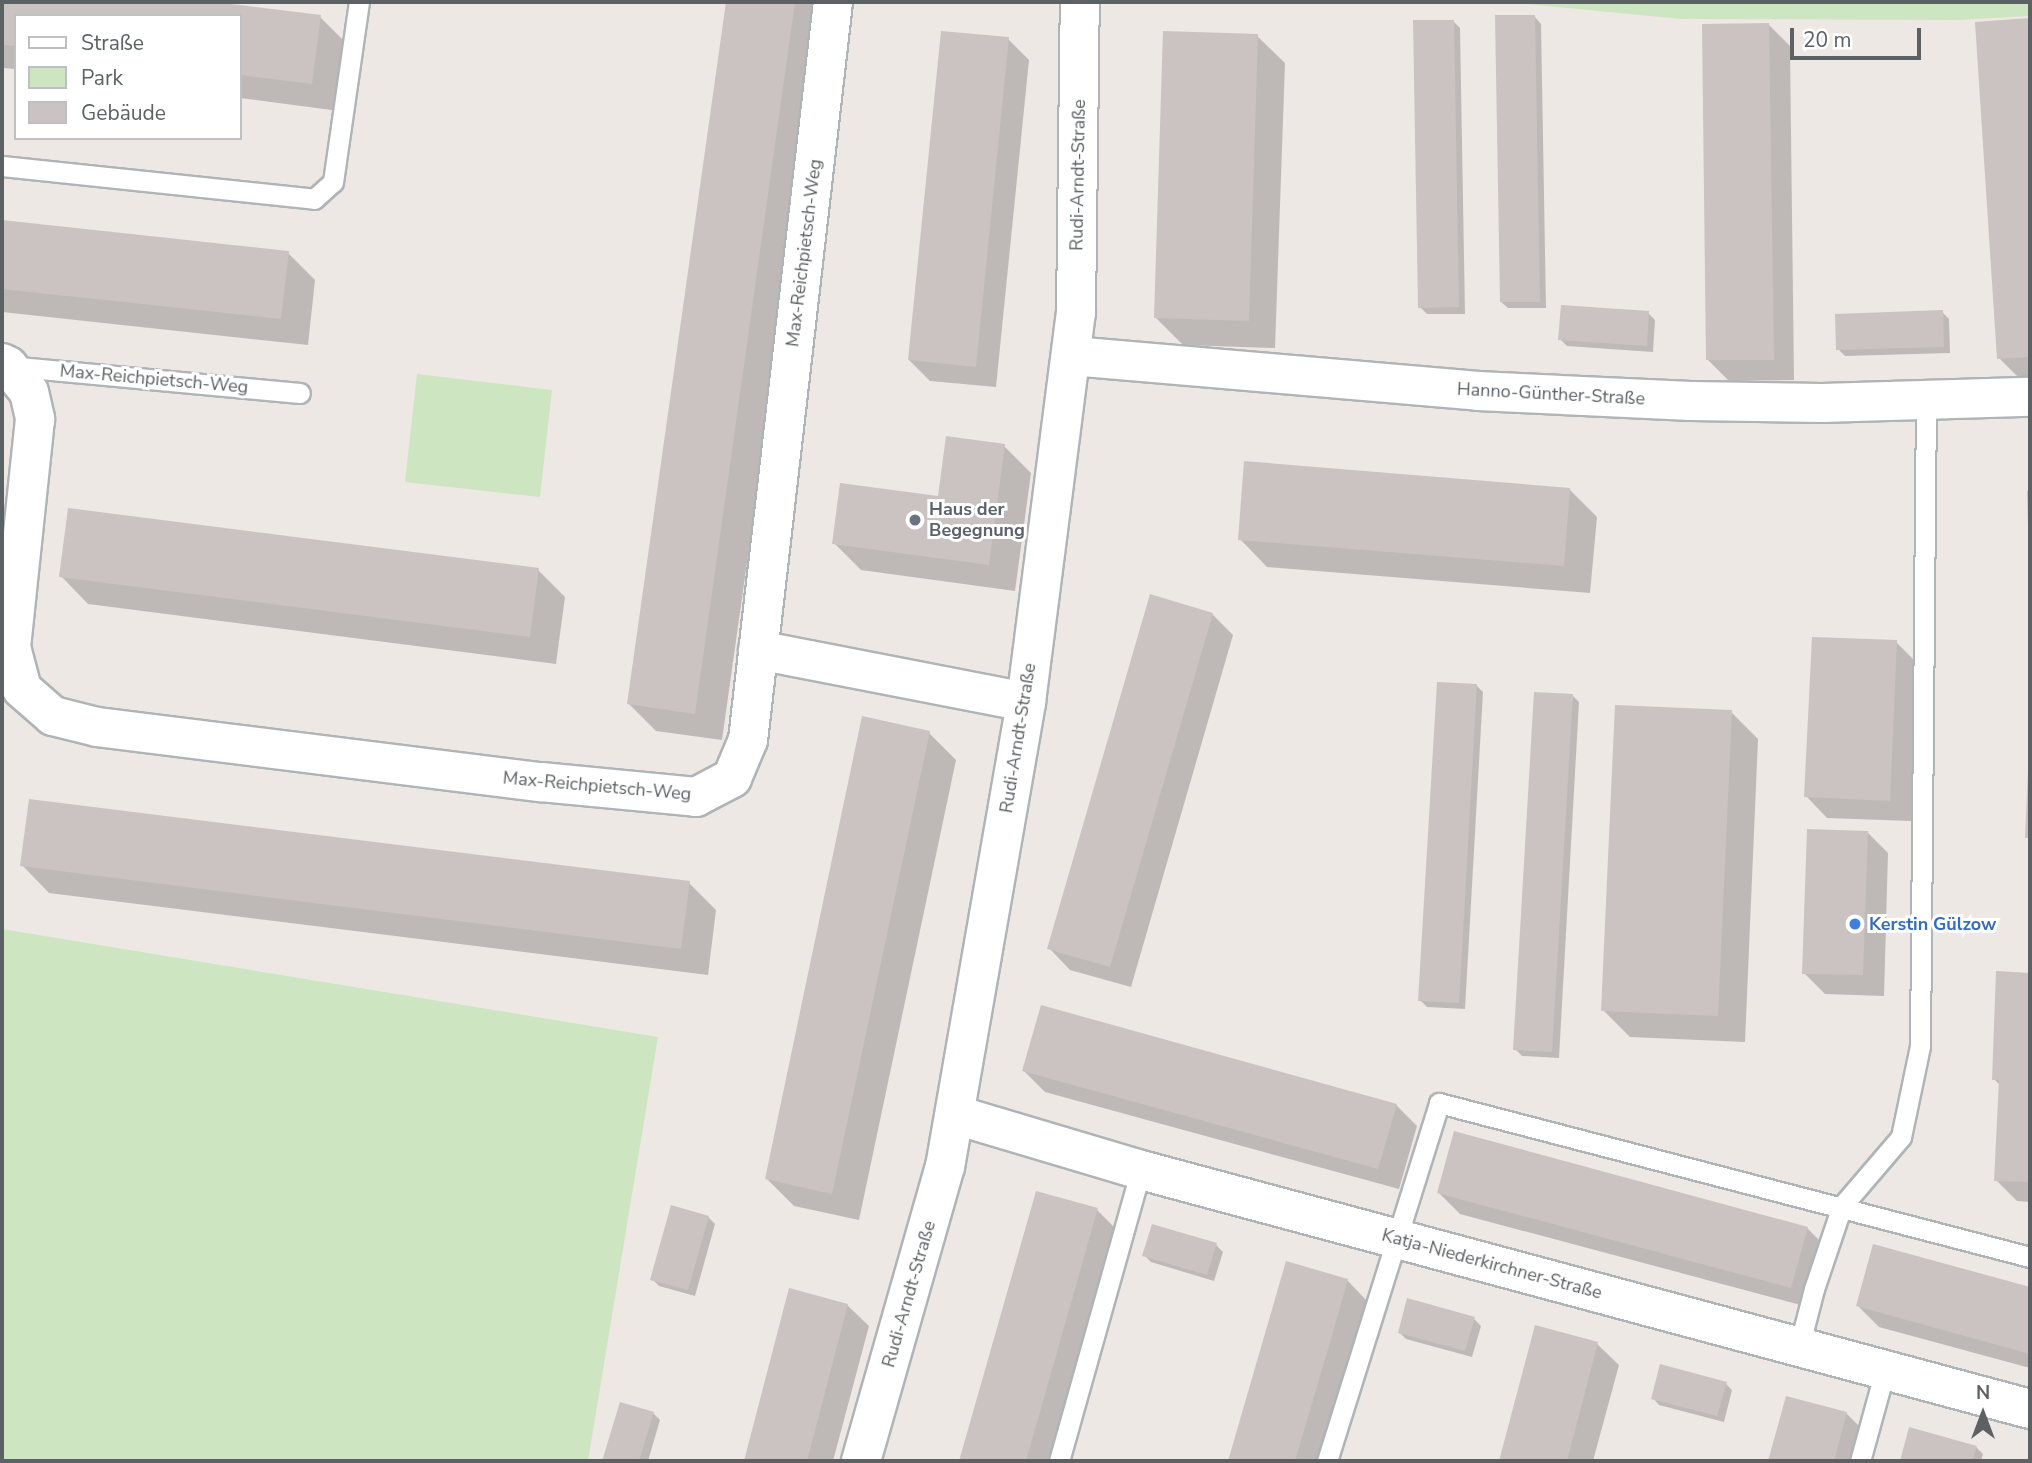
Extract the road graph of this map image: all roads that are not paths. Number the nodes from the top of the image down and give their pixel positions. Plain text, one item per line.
1 (359, 2) edge
2 (833, 2) edge
3 (1080, 2) edge
4 (2, 166) edge
5 (1072, 356) junction
6 (5, 364) edge
7 (300, 393) dead end
8 (2030, 397) edge
9 (1926, 400) junction
10 (758, 650) junction
11 (1026, 702) junction
12 (956, 1115) junction
13 (1141, 1170) junction
14 (1842, 1206) junction
15 (1395, 1238) junction
16 (2030, 1256) edge
17 (1799, 1347) junction
18 (1885, 1370) junction
19 (2030, 1409) edge
20 (861, 1461) edge
21 (1059, 1461) edge
22 (1327, 1461) edge
23 (1860, 1461) edge

1 - 4 lane
2 - 10 street, Max-Reichpietsch-Weg
3 - 5 street, Rudi-Arndt-Straße
5 - 9 street, Hanno-Günther-Straße
5 - 11 street, Rudi-Arndt-Straße
6 - 7 lane, Max-Reichpietsch-Weg
6 - 10 street, Max-Reichpietsch-Weg
8 - 9 street, Hanno-Günther-Straße
9 - 14 lane
10 - 11 street
11 - 12 street, Rudi-Arndt-Straße
12 - 13 street, Katja-Niederkirchner-Straße
12 - 20 street, Rudi-Arndt-Straße
13 - 15 street, Katja-Niederkirchner-Straße
13 - 21 lane
14 - 15 lane
14 - 16 lane
14 - 17 lane
15 - 17 street, Katja-Niederkirchner-Straße
15 - 22 lane
17 - 18 street, Katja-Niederkirchner-Straße
18 - 19 street, Katja-Niederkirchner-Straße
18 - 23 lane

